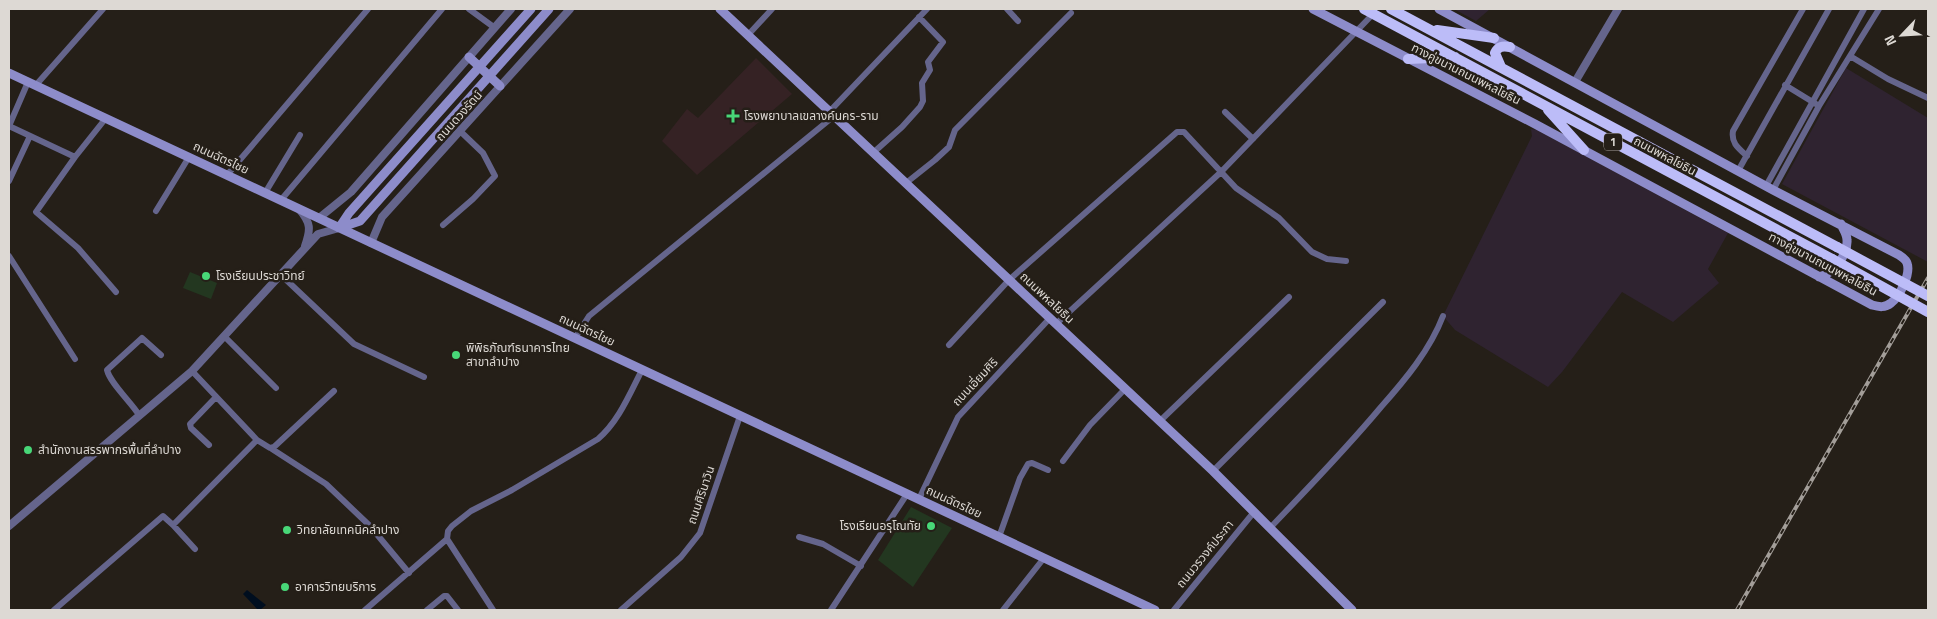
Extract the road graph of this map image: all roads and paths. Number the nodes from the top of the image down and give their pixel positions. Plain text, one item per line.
1 (103, 9) edge
2 (368, 9) edge
3 (442, 9) edge
4 (469, 9) edge
5 (511, 9) edge
6 (531, 9) edge
7 (549, 9) edge
8 (570, 9) edge
9 (720, 9) edge
10 (772, 9) edge
11 (927, 9) edge
12 (1007, 9) edge
13 (1314, 9) edge
14 (1392, 9) edge
15 (1440, 9) edge
16 (1618, 9) edge
17 (1803, 9) edge
18 (1829, 9) edge
19 (1864, 9) edge
20 (1371, 10) edge
21 (1875, 10) edge
22 (1071, 13) dead end
23 (919, 17) junction
24 (1018, 21) dead end
25 (494, 28) junction
26 (1429, 28) junction
27 (1357, 32) junction
28 (748, 35) junction
29 (1494, 38) junction
30 (1510, 47) junction
31 (1850, 56) junction
32 (469, 57) junction
33 (1456, 57) junction
34 (1412, 61) junction
35 (479, 67) junction
36 (1502, 67) junction
37 (9, 72) edge
38 (489, 76) junction
39 (1575, 82) junction
40 (32, 84) junction
41 (1785, 85) junction
42 (500, 86) junction
43 (1928, 98) edge
44 (1812, 102) junction
45 (1542, 104) junction
46 (1819, 106) junction
47 (1225, 112) dead end
48 (832, 113) junction
49 (106, 118) junction
50 (9, 126) edge
51 (460, 131) junction
52 (300, 135) dead end
53 (30, 136) junction
54 (1254, 139) junction
55 (1584, 150) junction
56 (874, 152) junction
57 (1747, 156) junction
58 (75, 157) junction
59 (189, 157) junction
60 (1738, 171) junction
61 (1221, 172) junction
62 (227, 175) junction
63 (9, 181) edge
64 (906, 183) junction
65 (1769, 188) junction
66 (265, 193) junction
67 (281, 200) junction
68 (298, 208) junction
69 (156, 211) dead end
70 (319, 218) junction
71 (443, 224) dead end
72 (1840, 224) junction
73 (339, 228) junction
74 (371, 243) junction
75 (304, 248) junction
76 (9, 256) edge
77 (1346, 261) dead end
78 (280, 274) junction
79 (1819, 277) junction
80 (1009, 280) junction
81 (116, 292) dead end
82 (1928, 296) edge
83 (1289, 297) dead end
84 (1383, 302) dead end
85 (1928, 312) edge
86 (1443, 316) dead end
87 (1053, 321) junction
88 (224, 336) junction
89 (575, 338) junction
90 (949, 345) dead end
91 (161, 355) dead end
92 (75, 359) dead end
93 (192, 370) junction
94 (642, 370) junction
95 (424, 377) dead end
96 (276, 388) dead end
97 (1125, 389) junction
98 (334, 391) dead end
99 (216, 398) junction
100 (139, 415) junction
101 (740, 416) junction
102 (1160, 421) junction
103 (257, 440) junction
104 (209, 445) dead end
105 (272, 449) junction
106 (1063, 461) dead end
107 (1048, 470) dead end
108 (1213, 470) junction
109 (908, 494) junction
110 (919, 499) junction
111 (1254, 512) junction
112 (173, 525) junction
113 (9, 526) edge
114 (1270, 528) junction
115 (999, 537) junction
116 (799, 538) dead end
117 (447, 539) junction
118 (195, 550) dead end
119 (1044, 558) junction
120 (861, 566) junction
121 (409, 573) junction
122 (54, 610) edge
123 (365, 610) edge
124 (428, 610) edge
125 (458, 610) edge
126 (493, 610) edge
127 (621, 610) edge
128 (831, 610) edge
129 (1003, 610) edge
130 (1155, 610) edge
131 (1174, 610) edge
132 (1352, 610) edge

1 - 40 street
2 - 62 street
3 - 67 street
4 - 25 street
5 - 25 street
6 - 35 main road
7 - 38 main road
8 - 42 street, ถนนดวงรัตน์
9 - 28 main road, ถนนพหลโยธิน
10 - 28 street
11 - 23 street
12 - 24 street
13 - 27 main road, ทางคู่ขนานถนนพหลโยธิน / 1
14 - 26 highway, ถนนพหลโยธิน / 1
15 - 29 main road, ทางคู่ขนานถนนพหลโยธิน / 1
16 - 39 street
17 - 57 street
18 - 41 street
19 - 44 street
20 - 27 street, ถนนเอี่ยมศิริ
20 - 33 highway, ถนนพหลโยธิน / 1
21 - 31 street
22 - 64 street
23 - 48 street
23 - 56 street
25 - 32 street
26 - 29 highway
26 - 36 highway, ถนนพหลโยธิน / 1
27 - 34 main road, ทางคู่ขนานถนนพหลโยธิน / 1
27 - 54 street, ถนนเอี่ยมศิริ
28 - 48 main road, ถนนพหลโยธิน
29 - 30 main road, ทางคู่ขนานถนนพหลโยธิน / 1
30 - 36 highway
30 - 39 main road, ทางคู่ขนานถนนพหลโยธิน / 1
31 - 43 street
31 - 46 street
32 - 35 main road
32 - 70 street
33 - 34 highway
33 - 45 highway, ถนนพหลโยธิน / 1
34 - 55 main road, ทางคู่ขนานถนนพหลโยธิน / 1
35 - 38 main road
35 - 73 main road
36 - 82 highway, ถนนพหลโยธิน / 1, bridge
37 - 40 main road, ถนนฉัตรไชย
38 - 42 main road
38 - 73 main road
39 - 60 main road, ทางคู่ขนานถนนพหลโยธิน / 1
40 - 49 main road, ถนนฉัตรไชย
40 - 50 street
41 - 44 street
41 - 57 street
42 - 51 street, ถนนดวงรัตน์
44 - 46 street
44 - 65 street
45 - 55 highway
45 - 85 highway, ถนนพหลโยธิน / 1, bridge
46 - 65 street
47 - 54 street
48 - 56 main road, ถนนพหลโยธิน
48 - 89 street
49 - 58 street
49 - 59 main road, ถนนฉัตรไชย
50 - 53 street
51 - 71 street
51 - 74 street, ถนนดวงรัตน์
52 - 66 street
53 - 58 street
53 - 63 street
54 - 61 street, ถนนเอี่ยมศิริ
55 - 79 main road, ทางคู่ขนานถนนพหลโยธิน / 1
56 - 64 main road, ถนนพหลโยธิน
57 - 60 street
58 - 81 street
59 - 62 main road, ถนนฉัตรไชย
59 - 69 street
60 - 65 main road, ทางคู่ขนานถนนพหลโยธิน / 1
61 - 77 street
61 - 80 street
61 - 87 street, ถนนเอี่ยมศิริ
62 - 66 main road, ถนนฉัตรไชย
64 - 80 main road, ถนนพหลโยธิน
65 - 72 main road, ทางคู่ขนานถนนพหลโยธิน / 1
66 - 67 main road, ถนนฉัตรไชย
67 - 68 main road, ถนนฉัตรไชย
68 - 70 main road, ถนนฉัตรไชย
68 - 75 street
70 - 73 main road, ถนนฉัตรไชย
72 - 79 main road
72 - 79 main road, ทางคู่ขนานถนนพหลโยธิน / 1
73 - 74 main road, ถนนฉัตรไชย
73 - 75 street
74 - 89 main road, ถนนฉัตรไชย
75 - 78 street
76 - 92 street
78 - 88 street
78 - 95 street
80 - 87 main road, ถนนพหลโยธิน
80 - 90 street
83 - 102 street
84 - 108 street
86 - 114 street
87 - 97 main road, ถนนพหลโยธิน
87 - 110 street, ถนนเอี่ยมศิริ
88 - 93 street
88 - 96 street
89 - 94 main road, ถนนฉัตรไชย
91 - 100 street
93 - 99 street
93 - 100 street
94 - 101 main road, ถนนฉัตรไชย
94 - 117 street
97 - 102 main road, ถนนพหลโยธิน
97 - 106 street
98 - 105 street
99 - 103 street
99 - 104 street
100 - 113 street
101 - 109 main road, ถนนฉัตรไชย
101 - 127 street, ถนนศิรินาวิน
102 - 108 main road, ถนนพหลโยธิน
103 - 105 street
103 - 112 street
105 - 121 street
107 - 115 street
108 - 111 main road, ถนนพหลโยธิน
109 - 110 main road, ถนนฉัตรไชย
109 - 120 street
110 - 115 main road, ถนนฉัตรไชย
111 - 114 main road, ถนนพหลโยธิน
111 - 131 street, ถนนวรวงค์ประภา
112 - 118 street
112 - 122 street
114 - 132 main road, ถนนพหลโยธิน
115 - 119 main road, ถนนฉัตรไชย
116 - 120 street
117 - 121 street
117 - 126 street
119 - 129 street
119 - 130 main road, ถนนฉัตรไชย
120 - 128 street
121 - 123 street
124 - 125 street

